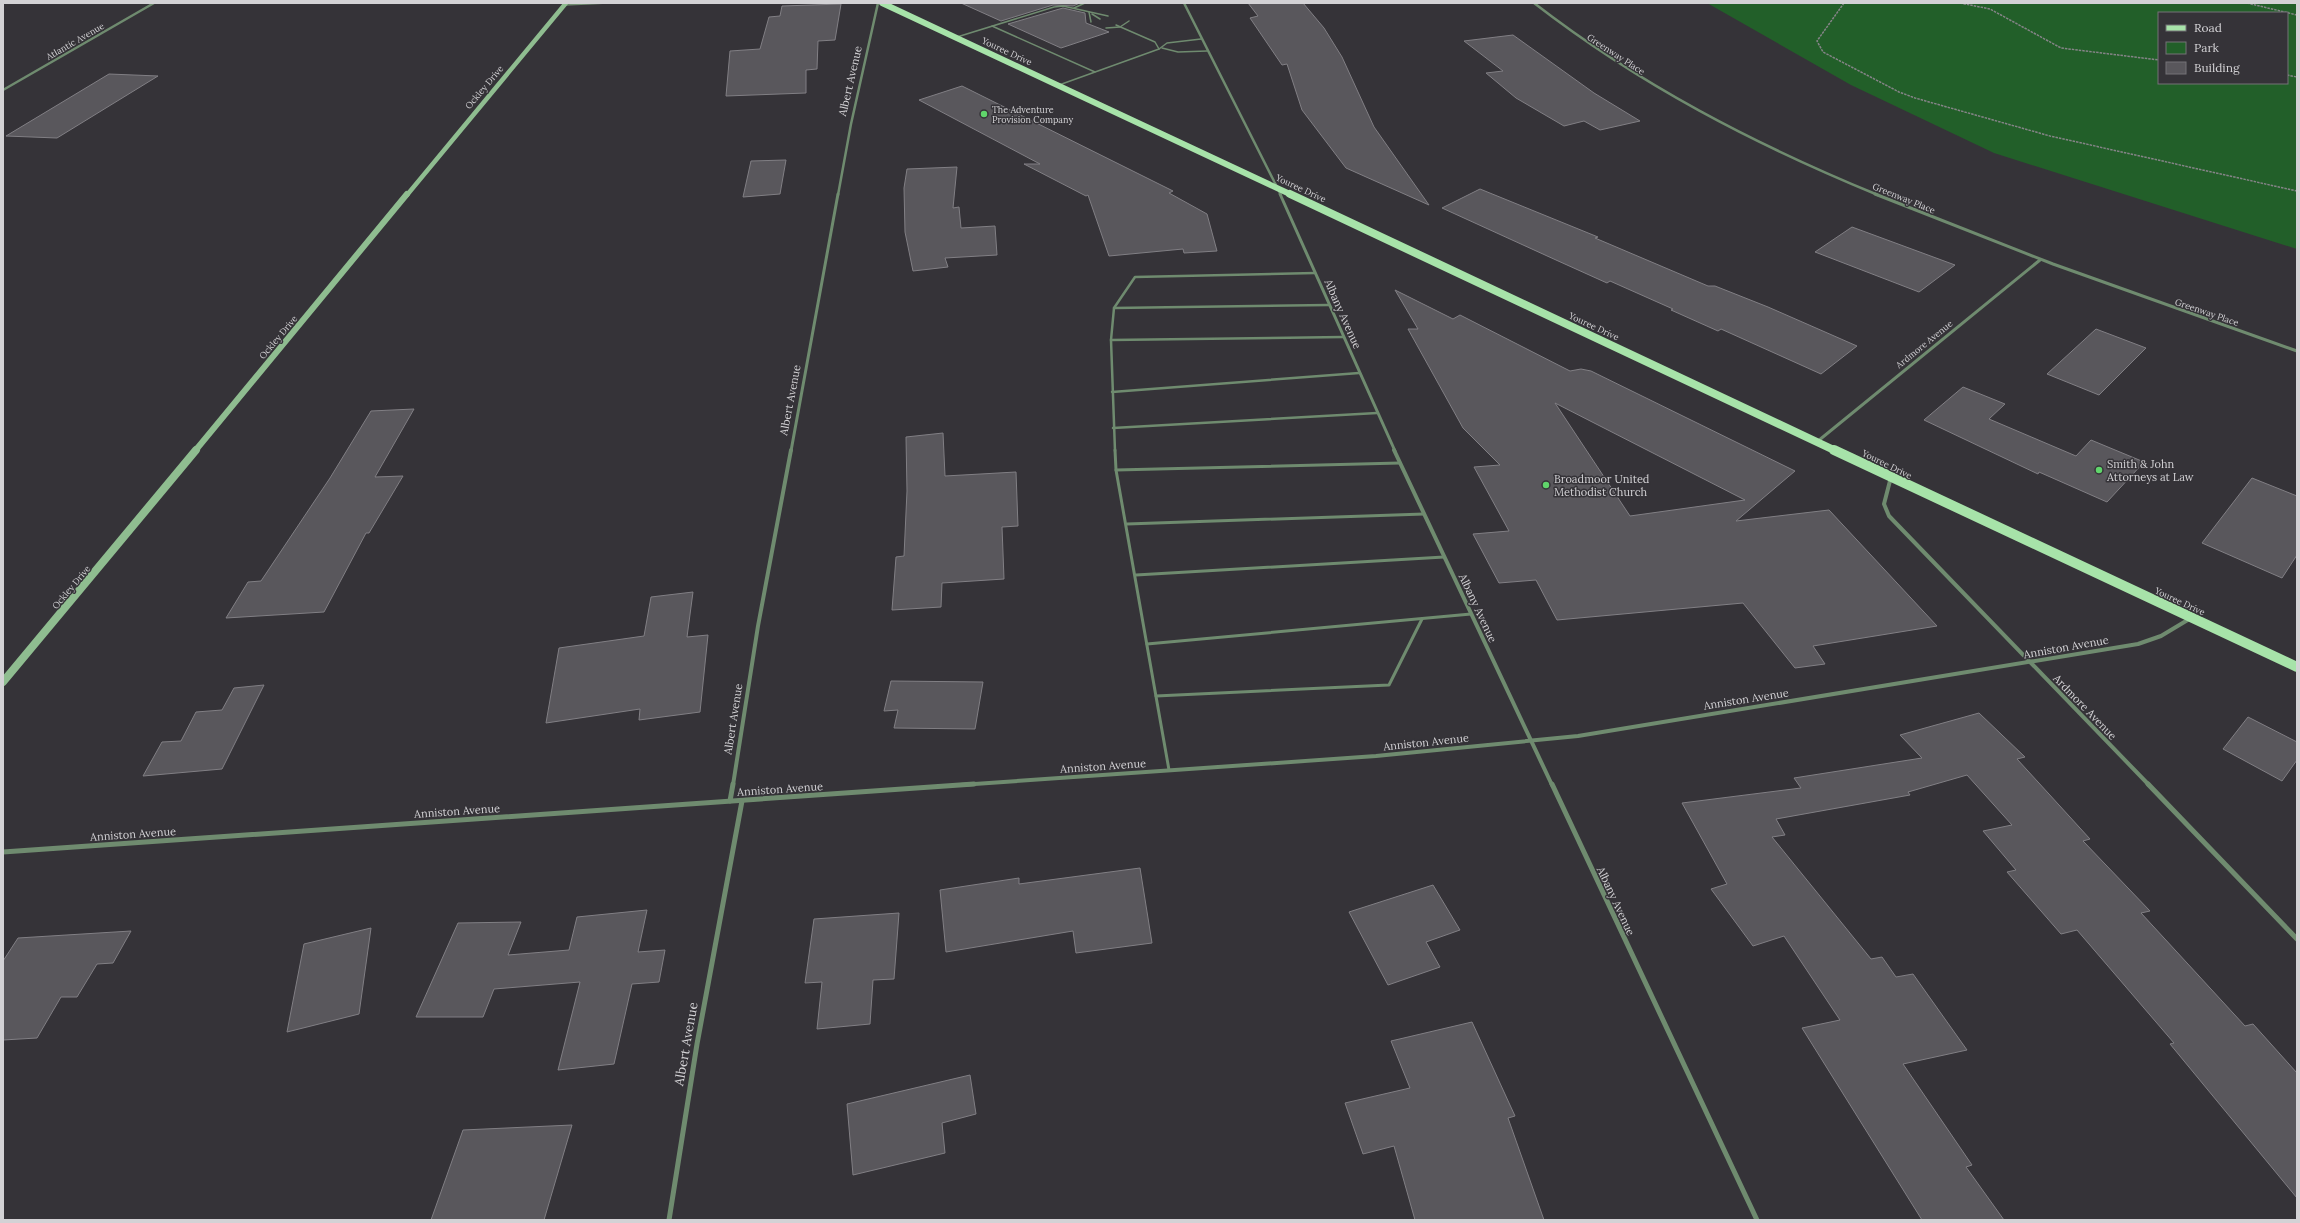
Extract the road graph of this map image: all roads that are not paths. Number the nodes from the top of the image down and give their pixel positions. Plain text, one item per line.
1 (154, 3) edge
2 (608, 3) edge
3 (878, 3) edge
4 (882, 3) edge
5 (1085, 3) edge
6 (1184, 3) edge
7 (1534, 3) edge
8 (565, 4) edge
9 (1074, 8) junction
10 (1089, 12) junction
11 (1113, 14) dead end
12 (1108, 16) dead end
13 (1100, 18) dead end
14 (1129, 21) dead end
15 (1091, 22) dead end
16 (1124, 22) dead end
17 (1116, 25) dead end
18 (992, 26) junction
19 (1120, 27) junction
20 (1106, 28) dead end
21 (956, 37) junction
22 (1201, 39) junction
23 (1162, 48) junction
24 (1159, 49) junction
25 (1207, 52) junction
26 (1095, 72) junction
27 (1058, 86) junction
28 (3, 90) edge
29 (1278, 189) junction
30 (2040, 260) junction
31 (1315, 273) junction
32 (1329, 305) junction
33 (1114, 308) junction
34 (1343, 337) junction
35 (1111, 340) junction
36 (2297, 351) edge
37 (1359, 373) junction
38 (1112, 392) junction
39 (1377, 413) junction
40 (1113, 428) junction
41 (1818, 442) junction
42 (1400, 464) junction
43 (1116, 470) junction
44 (1891, 477) junction
45 (1424, 514) junction
46 (1127, 524) junction
47 (1444, 557) junction
48 (1136, 576) junction
49 (1471, 614) junction
50 (2191, 618) junction
51 (1422, 619) junction
52 (1147, 644) junction
53 (2030, 662) junction
54 (2297, 667) edge
55 (3, 682) edge
56 (1156, 696) junction
57 (1530, 740) junction
58 (1169, 770) junction
59 (730, 801) junction
60 (742, 801) junction
61 (3, 852) edge
62 (2297, 940) edge
63 (669, 1220) edge
64 (1757, 1220) edge

1 - 28 street, Atlantic Avenue
2 - 8 lane
3 - 59 street, Albert Avenue
4 - 21 main road, Youree Drive
5 - 9 lane
6 - 22 street, Albany Avenue
7 - 30 street, Greenway Place
8 - 55 street, Ockley Drive
9 - 10 lane
9 - 18 lane
10 - 11 lane
10 - 12 lane
10 - 13 lane
10 - 15 lane
14 - 19 lane
16 - 19 lane
17 - 19 lane
18 - 21 lane
18 - 26 lane
19 - 20 lane
19 - 24 lane
21 - 27 main road, Youree Drive
22 - 23 lane
22 - 25 street, Albany Avenue
23 - 24 lane
23 - 25 lane
24 - 26 lane
25 - 29 street, Albany Avenue
26 - 27 lane
27 - 29 main road, Youree Drive
29 - 31 street, Albany Avenue
29 - 41 main road, Youree Drive
30 - 36 street, Greenway Place
30 - 41 street, Ardmore Avenue
31 - 32 street, Albany Avenue
31 - 33 lane
32 - 33 lane
32 - 34 street, Albany Avenue
33 - 35 lane
34 - 35 lane
34 - 37 street, Albany Avenue
35 - 38 lane
37 - 38 lane
37 - 39 street, Albany Avenue
38 - 40 lane
39 - 40 lane
39 - 42 street, Albany Avenue
40 - 43 lane
41 - 44 main road, Youree Drive
42 - 43 lane
42 - 45 street, Albany Avenue
43 - 46 lane
44 - 50 main road, Youree Drive
44 - 53 street, Ardmore Avenue
45 - 46 lane
45 - 47 street, Albany Avenue
46 - 48 lane
47 - 48 lane
47 - 49 street, Albany Avenue
48 - 52 lane
49 - 51 lane
49 - 57 street, Albany Avenue
50 - 53 street, Anniston Avenue
50 - 54 main road, Youree Drive
51 - 52 lane
51 - 56 lane
52 - 56 lane
53 - 57 street, Anniston Avenue
53 - 62 street, Ardmore Avenue
56 - 58 lane
57 - 58 street, Anniston Avenue
57 - 64 street, Albany Avenue
58 - 60 street, Anniston Avenue
59 - 60 street, Anniston Avenue
59 - 61 street, Anniston Avenue
60 - 63 street, Albert Avenue

